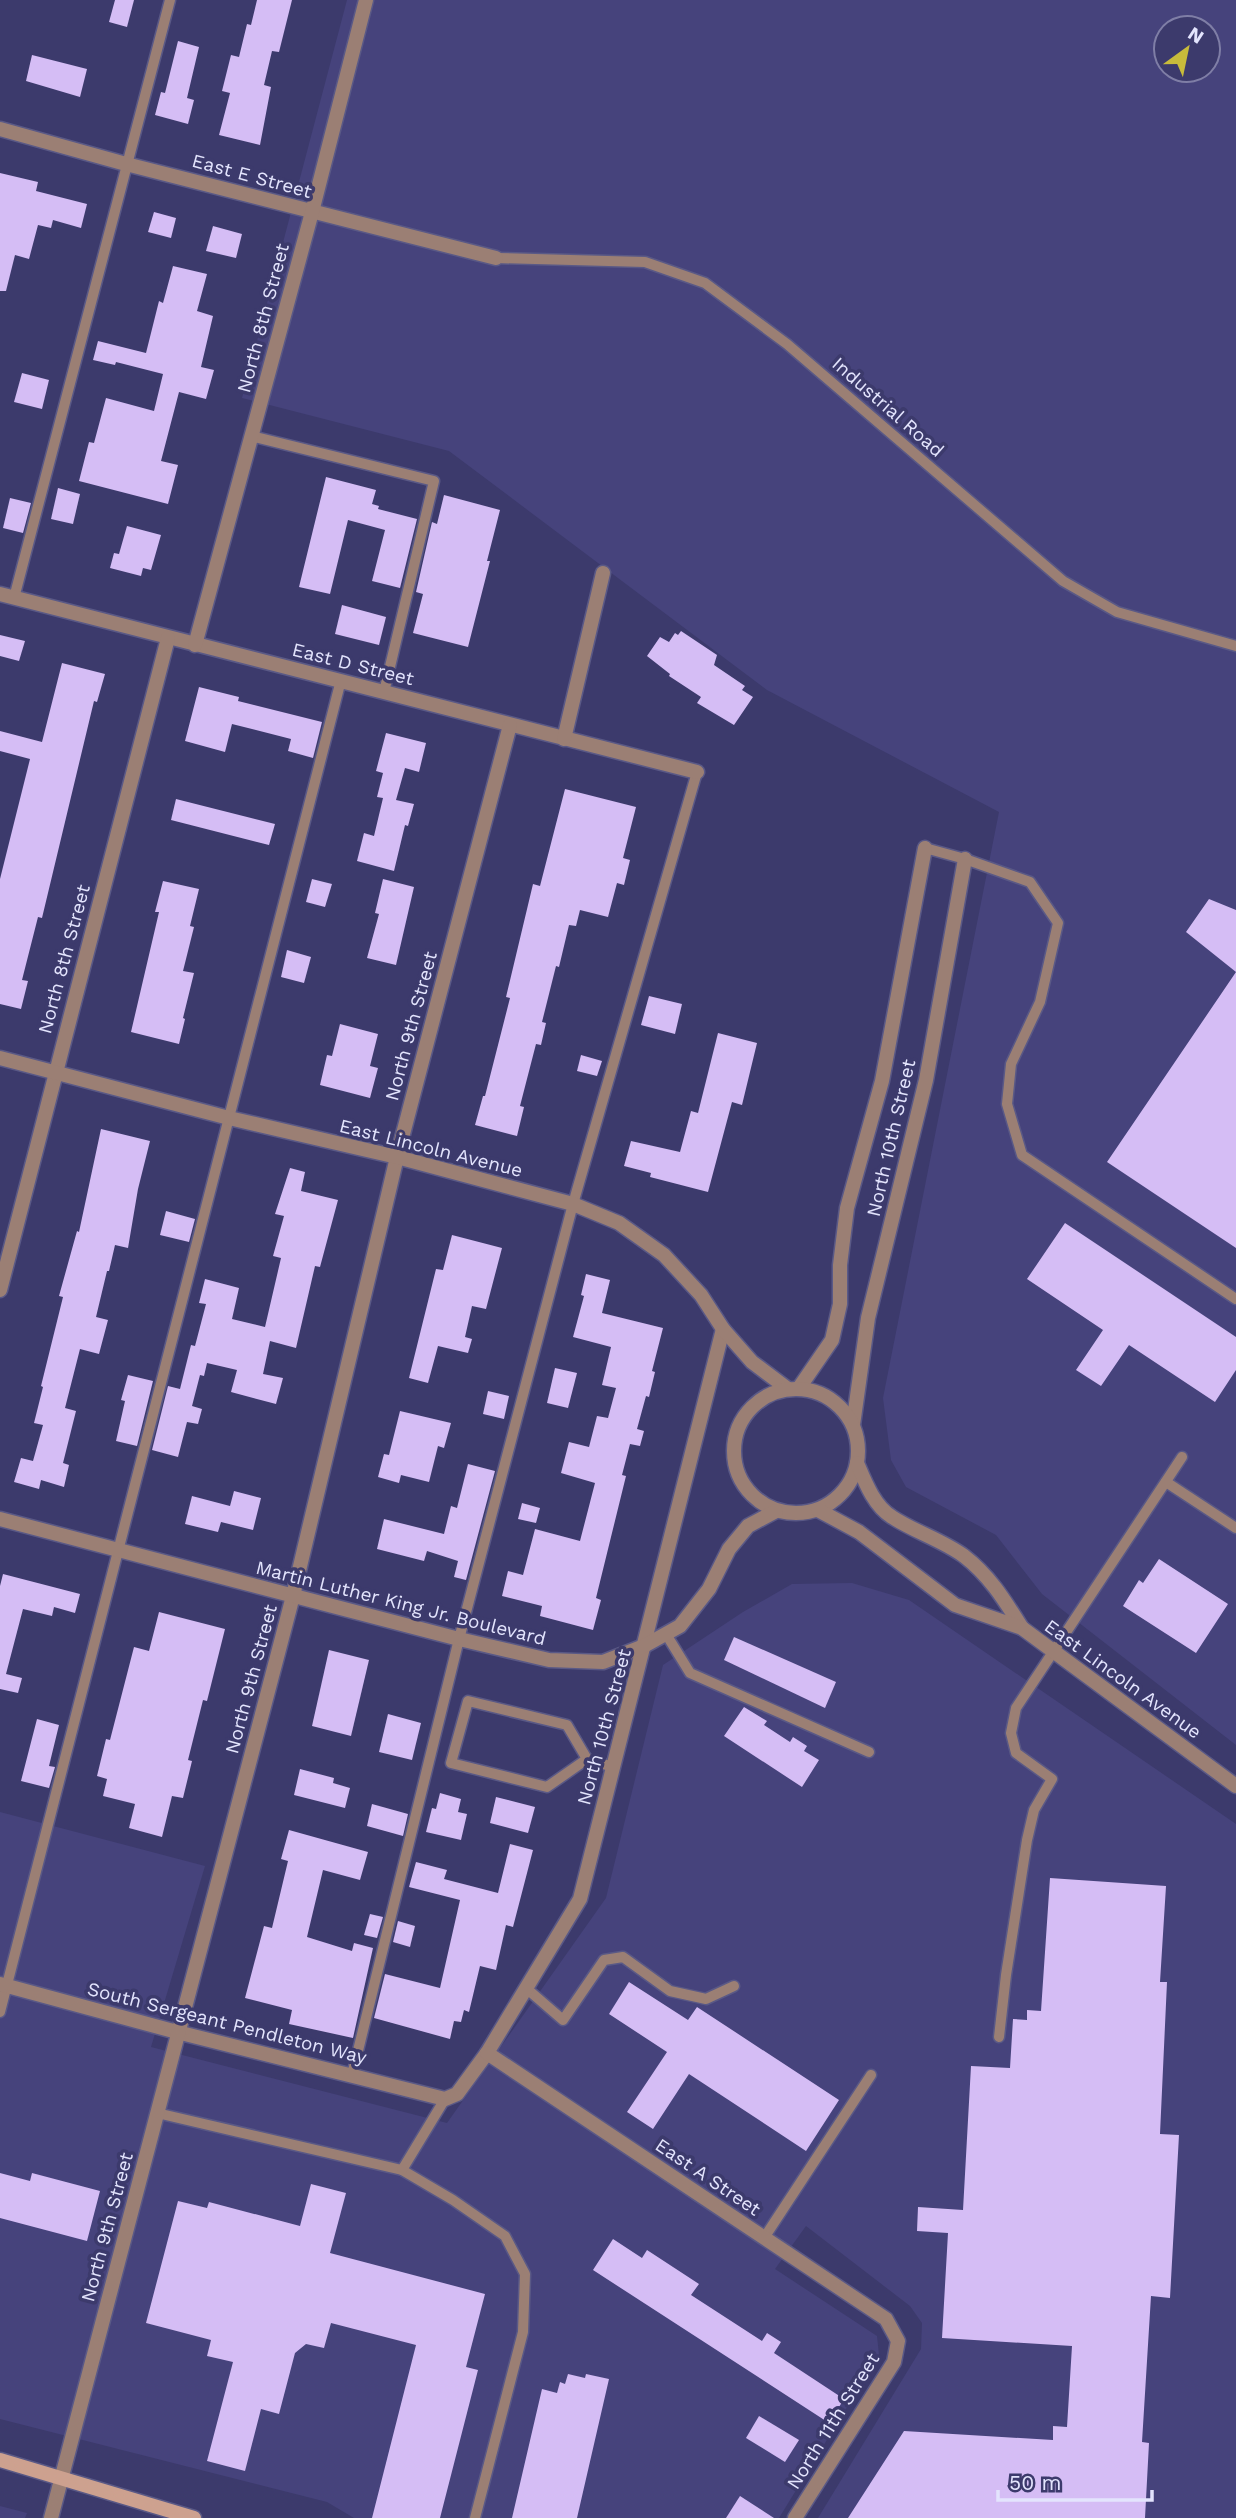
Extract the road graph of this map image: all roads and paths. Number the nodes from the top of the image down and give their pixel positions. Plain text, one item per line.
1 (170, 0) edge
2 (366, 0) edge
3 (0, 129) edge
4 (126, 164) junction
5 (312, 212) junction
6 (496, 258) joint
7 (251, 436) junction
8 (603, 573) dead end
9 (7, 596) edge
10 (168, 638) junction
11 (195, 645) junction
12 (1236, 646) edge
13 (341, 680) junction
14 (384, 692) junction
15 (510, 725) junction
16 (564, 739) junction
17 (697, 772) joint
18 (925, 848) joint
19 (965, 859) junction
20 (0, 1058) edge
21 (55, 1072) junction
22 (229, 1118) junction
23 (397, 1157) junction
24 (573, 1204) junction
25 (0, 1290) edge
26 (1236, 1299) edge
27 (723, 1329) junction
28 (793, 1389) junction
29 (853, 1425) junction
30 (1182, 1457) dead end
31 (858, 1463) junction
32 (1166, 1482) junction
33 (818, 1510) junction
34 (776, 1511) junction
35 (0, 1519) edge
36 (1236, 1528) edge
37 (118, 1550) junction
38 (293, 1596) junction
39 (1022, 1628) junction
40 (666, 1634) junction
41 (459, 1639) junction
42 (645, 1646) junction
43 (1054, 1652) junction
44 (869, 1752) dead end
45 (587, 1759) junction
46 (613, 1767) junction
47 (1236, 1786) edge
48 (3, 1984) edge
49 (734, 1986) dead end
50 (526, 1988) junction
51 (0, 2012) edge
52 (177, 2032) junction
53 (999, 2037) dead end
54 (487, 2053) junction
55 (352, 2075) junction
56 (871, 2075) dead end
57 (445, 2099) junction
58 (156, 2113) junction
59 (402, 2170) junction
60 (764, 2238) junction
61 (898, 2341) joint
62 (0, 2460) edge
63 (62, 2477) junction
64 (51, 2518) edge
65 (194, 2518) edge
66 (475, 2518) edge
67 (794, 2518) edge

1 - 4 lane
2 - 5 street, North 8th Street
3 - 4 street, East E Street
4 - 5 street, East E Street
4 - 9 lane
5 - 6 street, East E Street
5 - 7 street, North 8th Street
6 - 12 lane, Industrial Road
7 - 11 street, North 8th Street
7 - 14 lane
8 - 16 street
9 - 10 street, East D Street
10 - 11 street, East D Street
10 - 21 street, North 8th Street
11 - 13 street, East D Street
13 - 14 street, East D Street
13 - 22 lane
14 - 15 street, East D Street
15 - 16 street, East D Street
15 - 23 street, North 9th Street
16 - 17 street, East D Street
17 - 24 lane
18 - 19 lane
18 - 28 street, North 10th Street
19 - 26 lane
19 - 29 street, North 10th Street
20 - 21 street, East Lincoln Avenue
21 - 22 street, East Lincoln Avenue
21 - 25 street, North 8th Street
22 - 23 street, East Lincoln Avenue
22 - 37 lane
23 - 24 street, East Lincoln Avenue
23 - 38 street, North 9th Street
24 - 27 street, East Lincoln Avenue
24 - 41 lane
27 - 28 street, East Lincoln Avenue
27 - 42 street, North 10th Street
28 - 29 street
28 - 34 street
29 - 31 street
30 - 32 lane
31 - 33 street
31 - 39 street, East Lincoln Avenue
32 - 36 lane
32 - 43 lane
33 - 34 street
33 - 39 street, East Lincoln Avenue
34 - 40 street, Martin Luther King Jr. Boulevard
35 - 37 street, Martin Luther King Jr. Boulevard
37 - 38 street, Martin Luther King Jr. Boulevard
37 - 48 lane
38 - 41 street, Martin Luther King Jr. Boulevard
38 - 52 street, North 9th Street
39 - 43 street, East Lincoln Avenue
40 - 42 street, Martin Luther King Jr. Boulevard
40 - 44 lane
41 - 42 street, Martin Luther King Jr. Boulevard
41 - 55 lane
42 - 46 street, North 10th Street
43 - 47 street, East Lincoln Avenue
43 - 53 lane
45 - 45 lane
45 - 46 lane
46 - 50 street, North 10th Street
48 - 51 lane
48 - 52 street, South Sergeant Pendleton Way
49 - 50 lane
50 - 54 street, North 10th Street
52 - 55 street, South Sergeant Pendleton Way
52 - 58 street, North 9th Street
54 - 57 street, North 10th Street
54 - 60 street, East A Street
55 - 57 street, South Sergeant Pendleton Way
56 - 60 lane
57 - 59 lane
58 - 59 lane
58 - 63 street, North 9th Street
59 - 66 lane
60 - 61 street, East A Street
61 - 67 street, North 11th Street
62 - 63 main road
63 - 64 street, North 9th Street
63 - 65 main road

